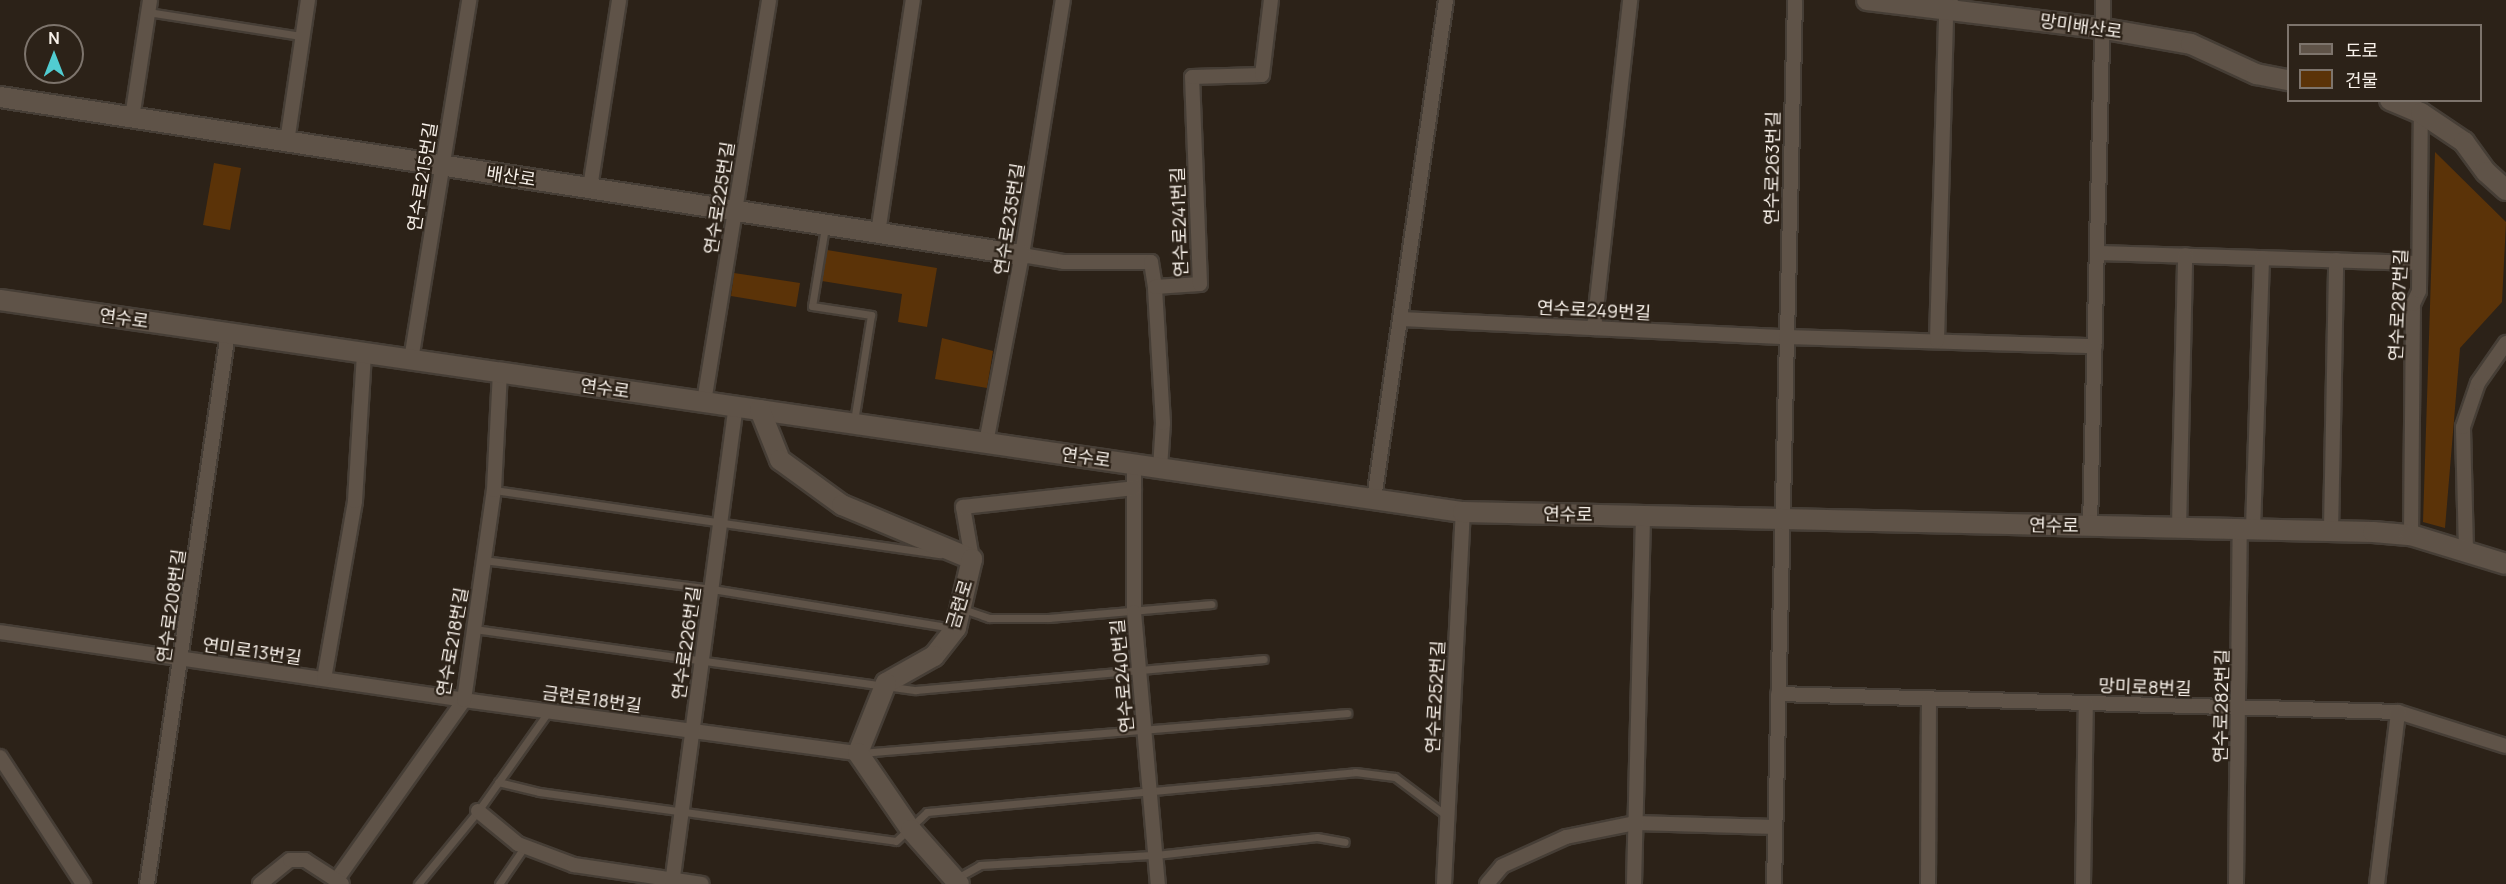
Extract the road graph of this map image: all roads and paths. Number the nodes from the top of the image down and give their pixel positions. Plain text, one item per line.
1 (308, 0) edge
2 (469, 0) edge
3 (619, 0) edge
4 (769, 0) edge
5 (913, 0) edge
6 (1063, 0) edge
7 (1271, 0) edge
8 (1446, 0) edge
9 (1630, 0) edge
10 (1795, 0) edge
11 (1867, 0) edge
12 (2103, 0) edge
13 (1946, 3) edge
14 (149, 6) edge
15 (2105, 29) junction
16 (302, 36) junction
17 (2287, 80) edge
18 (0, 97) edge
19 (2395, 102) edge
20 (2421, 113) junction
21 (132, 118) junction
22 (287, 142) junction
23 (443, 166) junction
24 (590, 189) junction
25 (2506, 190) edge
26 (735, 211) junction
27 (826, 225) junction
28 (878, 233) junction
29 (2098, 253) junction
30 (1022, 255) junction
31 (2186, 255) junction
32 (2262, 258) junction
33 (2336, 261) junction
34 (2420, 263) junction
35 (1155, 287) junction
36 (0, 300) edge
37 (1401, 319) junction
38 (1594, 328) junction
39 (228, 333) junction
40 (1786, 337) junction
41 (1938, 341) junction
42 (2506, 343) edge
43 (2095, 346) junction
44 (364, 352) junction
45 (411, 360) junction
46 (500, 372) junction
47 (704, 402) junction
48 (736, 407) junction
49 (760, 410) junction
50 (854, 424) junction
51 (987, 443) junction
52 (1134, 464) junction
53 (1160, 468) junction
54 (1134, 488) junction
55 (494, 490) junction
56 (1374, 499) junction
57 (1463, 512) junction
58 (1643, 516) junction
59 (1782, 519) junction
60 (721, 522) junction
61 (2090, 526) junction
62 (2179, 528) junction
63 (2246, 529) junction
64 (2331, 531) junction
65 (2411, 535) junction
66 (2466, 551) junction
67 (972, 559) junction
68 (483, 560) junction
69 (2506, 564) edge
70 (712, 589) junction
71 (1211, 604) dead end
72 (960, 609) junction
73 (1134, 612) junction
74 (473, 628) junction
75 (956, 628) junction
76 (0, 632) edge
77 (182, 658) junction
78 (1264, 658) dead end
79 (702, 660) junction
80 (1139, 669) junction
81 (324, 680) junction
82 (886, 683) junction
83 (1778, 694) junction
84 (1929, 699) junction
85 (464, 700) junction
86 (2086, 703) junction
87 (2240, 708) junction
88 (548, 712) junction
89 (2398, 712) junction
90 (1347, 713) dead end
91 (1145, 728) junction
92 (693, 731) junction
93 (2506, 746) edge
94 (858, 753) junction
95 (0, 757) edge
96 (498, 782) junction
97 (1150, 791) junction
98 (682, 809) junction
99 (478, 811) junction
100 (1447, 816) junction
101 (1635, 823) junction
102 (1775, 827) junction
103 (911, 830) junction
104 (1345, 842) dead end
105 (525, 846) junction
106 (1156, 855) junction
107 (672, 881) edge
108 (340, 882) edge
109 (952, 883) edge
110 (83, 884) edge
111 (147, 884) edge
112 (260, 884) edge
113 (418, 884) edge
114 (499, 884) edge
115 (702, 884) edge
116 (1158, 884) edge
117 (1444, 884) edge
118 (1487, 884) edge
119 (1634, 884) edge
120 (1773, 884) edge
121 (1928, 884) edge
122 (2083, 884) edge
123 (2236, 884) edge
124 (2377, 884) edge

1 - 16 street
2 - 23 street, 연수로215번길
3 - 24 street
4 - 26 street, 연수로225번길
5 - 28 street
6 - 30 street, 연수로235번길
7 - 35 street, 연수로241번길
8 - 37 street
9 - 38 street
10 - 40 street, 연수로263번길
11 - 13 main road, 망미배산로
12 - 15 street
13 - 15 main road, 망미배산로
13 - 41 street
14 - 16 lane
14 - 21 street
15 - 17 main road, 망미배산로
15 - 29 street
16 - 22 street
18 - 21 main road, 배산로
19 - 20 main road
20 - 25 main road
20 - 34 street, 연수로287번길
21 - 22 main road, 배산로
22 - 23 main road, 배산로
23 - 24 main road, 배산로
23 - 45 street, 연수로215번길
24 - 26 main road, 배산로
26 - 27 main road, 배산로
26 - 47 street, 연수로225번길
27 - 28 main road, 배산로
27 - 50 lane
28 - 30 main road, 배산로
29 - 31 street
29 - 43 street
30 - 35 street
30 - 51 street, 연수로235번길
31 - 32 street
31 - 62 street
32 - 33 street
32 - 63 street
33 - 34 street
33 - 64 street
34 - 65 street, 연수로287번길
35 - 53 street, 연수로241번길
36 - 39 main road, 연수로
37 - 38 street, 연수로249번길
37 - 56 street
38 - 40 street, 연수로249번길
39 - 44 main road, 연수로
39 - 77 street, 연수로208번길
40 - 41 street
40 - 59 street, 연수로263번길
41 - 43 street
42 - 66 street
43 - 61 street
44 - 45 main road, 연수로
44 - 81 street
45 - 46 main road, 연수로
46 - 47 main road, 연수로
46 - 55 street, 연수로218번길
47 - 48 main road, 연수로
48 - 49 main road, 연수로
48 - 60 street, 연수로226번길
49 - 50 main road, 연수로
49 - 67 main road, 금련로
50 - 51 main road, 연수로
51 - 52 main road, 연수로
52 - 53 main road, 연수로
52 - 54 street, 연수로240번길
53 - 56 main road, 연수로
54 - 67 street
54 - 73 street, 연수로240번길
55 - 60 lane
55 - 68 street, 연수로218번길
56 - 57 main road, 연수로
57 - 58 main road, 연수로
57 - 100 street, 연수로252번길
58 - 59 main road, 연수로
58 - 101 street
59 - 61 main road, 연수로
59 - 83 street, 연수로263번길
60 - 67 lane
60 - 70 street, 연수로226번길
61 - 62 main road, 연수로
62 - 63 main road, 연수로
63 - 64 main road, 연수로
63 - 87 street, 연수로282번길
64 - 65 main road, 연수로
65 - 66 main road, 연수로
66 - 69 main road, 연수로
67 - 72 main road, 금련로
68 - 70 lane
68 - 74 street, 연수로218번길
70 - 75 lane
70 - 79 street, 연수로226번길
71 - 73 lane
72 - 73 lane
72 - 75 main road, 금련로
73 - 80 street, 연수로240번길
74 - 79 lane
74 - 85 street, 연수로218번길
75 - 82 main road, 금련로
76 - 77 street, 연미로13번길
77 - 81 street, 연미로13번길
77 - 111 street, 연수로208번길
78 - 80 lane
79 - 82 lane
79 - 92 street, 연수로226번길
80 - 82 lane
80 - 91 street, 연수로240번길
81 - 85 street, 연미로13번길
82 - 94 main road
83 - 84 street, 망미로8번길
83 - 102 street, 연수로263번길
84 - 86 street, 망미로8번길
84 - 121 street
85 - 88 street, 금련로18번길
85 - 108 street, 연수로218번길
86 - 87 street, 망미로8번길
86 - 122 street
87 - 89 street, 망미로8번길
87 - 123 street, 연수로282번길
88 - 92 street, 금련로18번길
88 - 96 lane
89 - 93 street, 망미로8번길
89 - 124 street
90 - 91 lane
91 - 94 lane
91 - 97 street, 연수로240번길
92 - 94 street, 금련로18번길
92 - 98 street, 연수로226번길
94 - 103 main road
95 - 110 street
96 - 98 lane
96 - 99 lane
97 - 100 lane
97 - 103 lane
97 - 106 street, 연수로240번길
98 - 103 lane
98 - 107 street, 연수로226번길
99 - 105 street
99 - 113 lane
100 - 117 street, 연수로252번길
101 - 102 street
101 - 118 street
101 - 119 street
102 - 120 street, 연수로263번길
103 - 109 main road
104 - 106 lane
105 - 107 street
105 - 114 lane
106 - 109 lane
106 - 116 street, 연수로240번길
107 - 115 street
108 - 112 street

